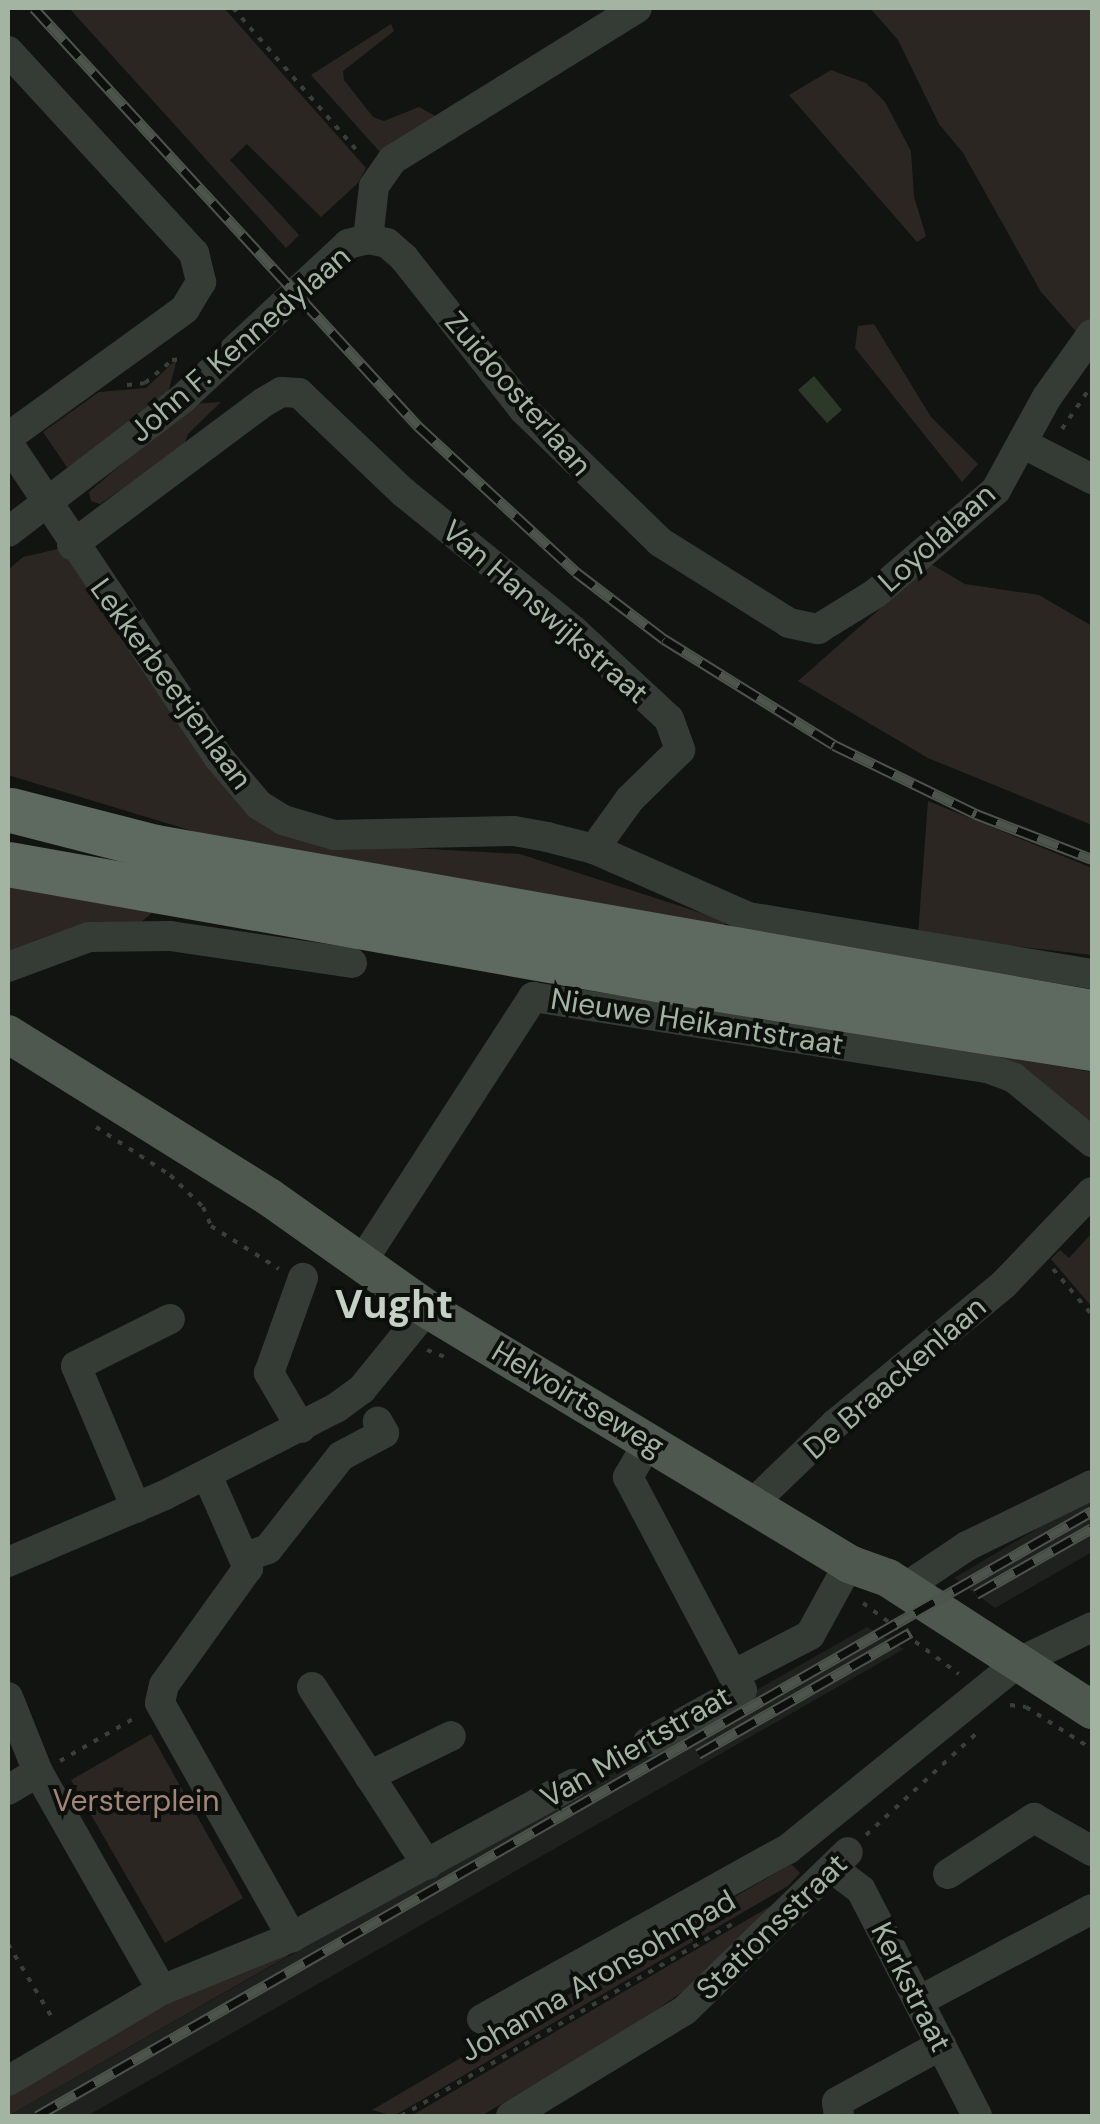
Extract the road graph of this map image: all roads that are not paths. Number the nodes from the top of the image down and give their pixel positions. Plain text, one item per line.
1 (637, 8) edge
2 (8, 52) edge
3 (368, 239) junction
4 (1092, 334) edge
5 (300, 393) joint
6 (8, 440) edge
7 (1033, 449) junction
8 (1092, 480) edge
9 (51, 504) junction
10 (8, 532) edge
11 (72, 545) junction
12 (829, 626) joint
13 (9, 810) edge
14 (594, 848) junction
15 (8, 864) edge
16 (352, 963) dead end
17 (8, 966) edge
18 (1092, 974) edge
19 (1092, 1012) edge
20 (8, 1034) edge
21 (1092, 1048) edge
22 (1092, 1142) edge
23 (1092, 1192) edge
24 (303, 1278) road end
25 (360, 1279) junction
26 (170, 1319) dead end
27 (417, 1322) junction
28 (378, 1422) dead end
29 (302, 1428) junction
30 (643, 1450) junction
31 (208, 1475) junction
32 (1092, 1485) edge
33 (752, 1504) junction
34 (136, 1508) junction
35 (248, 1556) junction
36 (8, 1562) edge
37 (849, 1564) junction
38 (902, 1589) junction
39 (1092, 1628) edge
40 (734, 1675) junction
41 (312, 1688) dead end
42 (1003, 1689) junction
43 (8, 1697) edge
44 (1091, 1712) edge
45 (451, 1736) dead end
46 (648, 1742) road end
47 (38, 1772) junction
48 (368, 1776) junction
49 (573, 1784) road end
50 (8, 1790) edge
51 (1092, 1851) edge
52 (840, 1860) joint
53 (428, 1865) junction
54 (948, 1874) dead end
55 (1092, 1909) edge
56 (292, 1937) junction
57 (162, 1990) junction
58 (918, 2001) junction
59 (482, 2019) dead end
60 (941, 2046) junction
61 (8, 2080) edge
62 (511, 2116) edge
63 (839, 2116) edge
64 (977, 2116) edge

1 - 3 street, John F. Kennedylaan
2 - 6 street, John F. Kennedylaan
3 - 9 street, John F. Kennedylaan
3 - 12 street, Zuidoosterlaan
4 - 7 street, Loyolalaan
5 - 11 street, John F. Kennedylaan
5 - 14 street, Van Hanswijkstraat
6 - 9 street, Lekkerbeetjenlaan
7 - 8 street
7 - 12 street, Loyolalaan
9 - 10 street, John F. Kennedylaan
9 - 11 street, Lekkerbeetjenlaan
11 - 14 street, Lekkerbeetjenlaan
13 - 19 highway
14 - 18 street, Lekkerbeetjenlaan
15 - 21 highway
16 - 17 street
20 - 25 main road, Helvoirtseweg
22 - 25 street, Nieuwe Heikantstraat
23 - 33 street, De Braackenlaan
24 - 29 street
25 - 27 main road, Helvoirtseweg
26 - 34 street
27 - 29 street
27 - 30 main road, Helvoirtseweg
28 - 35 street
29 - 31 street
30 - 33 main road, Helvoirtseweg
30 - 40 street
31 - 34 street
31 - 35 street
32 - 38 street
33 - 37 main road, Helvoirtseweg
34 - 36 street
35 - 56 street
37 - 38 main road, Helvoirtseweg
37 - 40 street, Van Miertstraat
37 - 42 main road, Helvoirtseweg
38 - 42 main road, Helvoirtseweg
39 - 42 street
40 - 46 street, Van Miertstraat
41 - 48 street
42 - 44 main road, Helvoirtseweg
42 - 59 street
43 - 47 street
45 - 48 street
47 - 50 street
47 - 57 street
48 - 53 street
49 - 53 street, Van Miertstraat
51 - 54 street
52 - 58 street, Kerkstraat
52 - 62 street, Stationsstraat
53 - 56 street, Van Miertstraat
55 - 58 street
56 - 57 street, Van Miertstraat
57 - 61 street, Van Miertstraat
58 - 60 street, Kerkstraat
60 - 63 street
60 - 64 street, Kerkstraat

